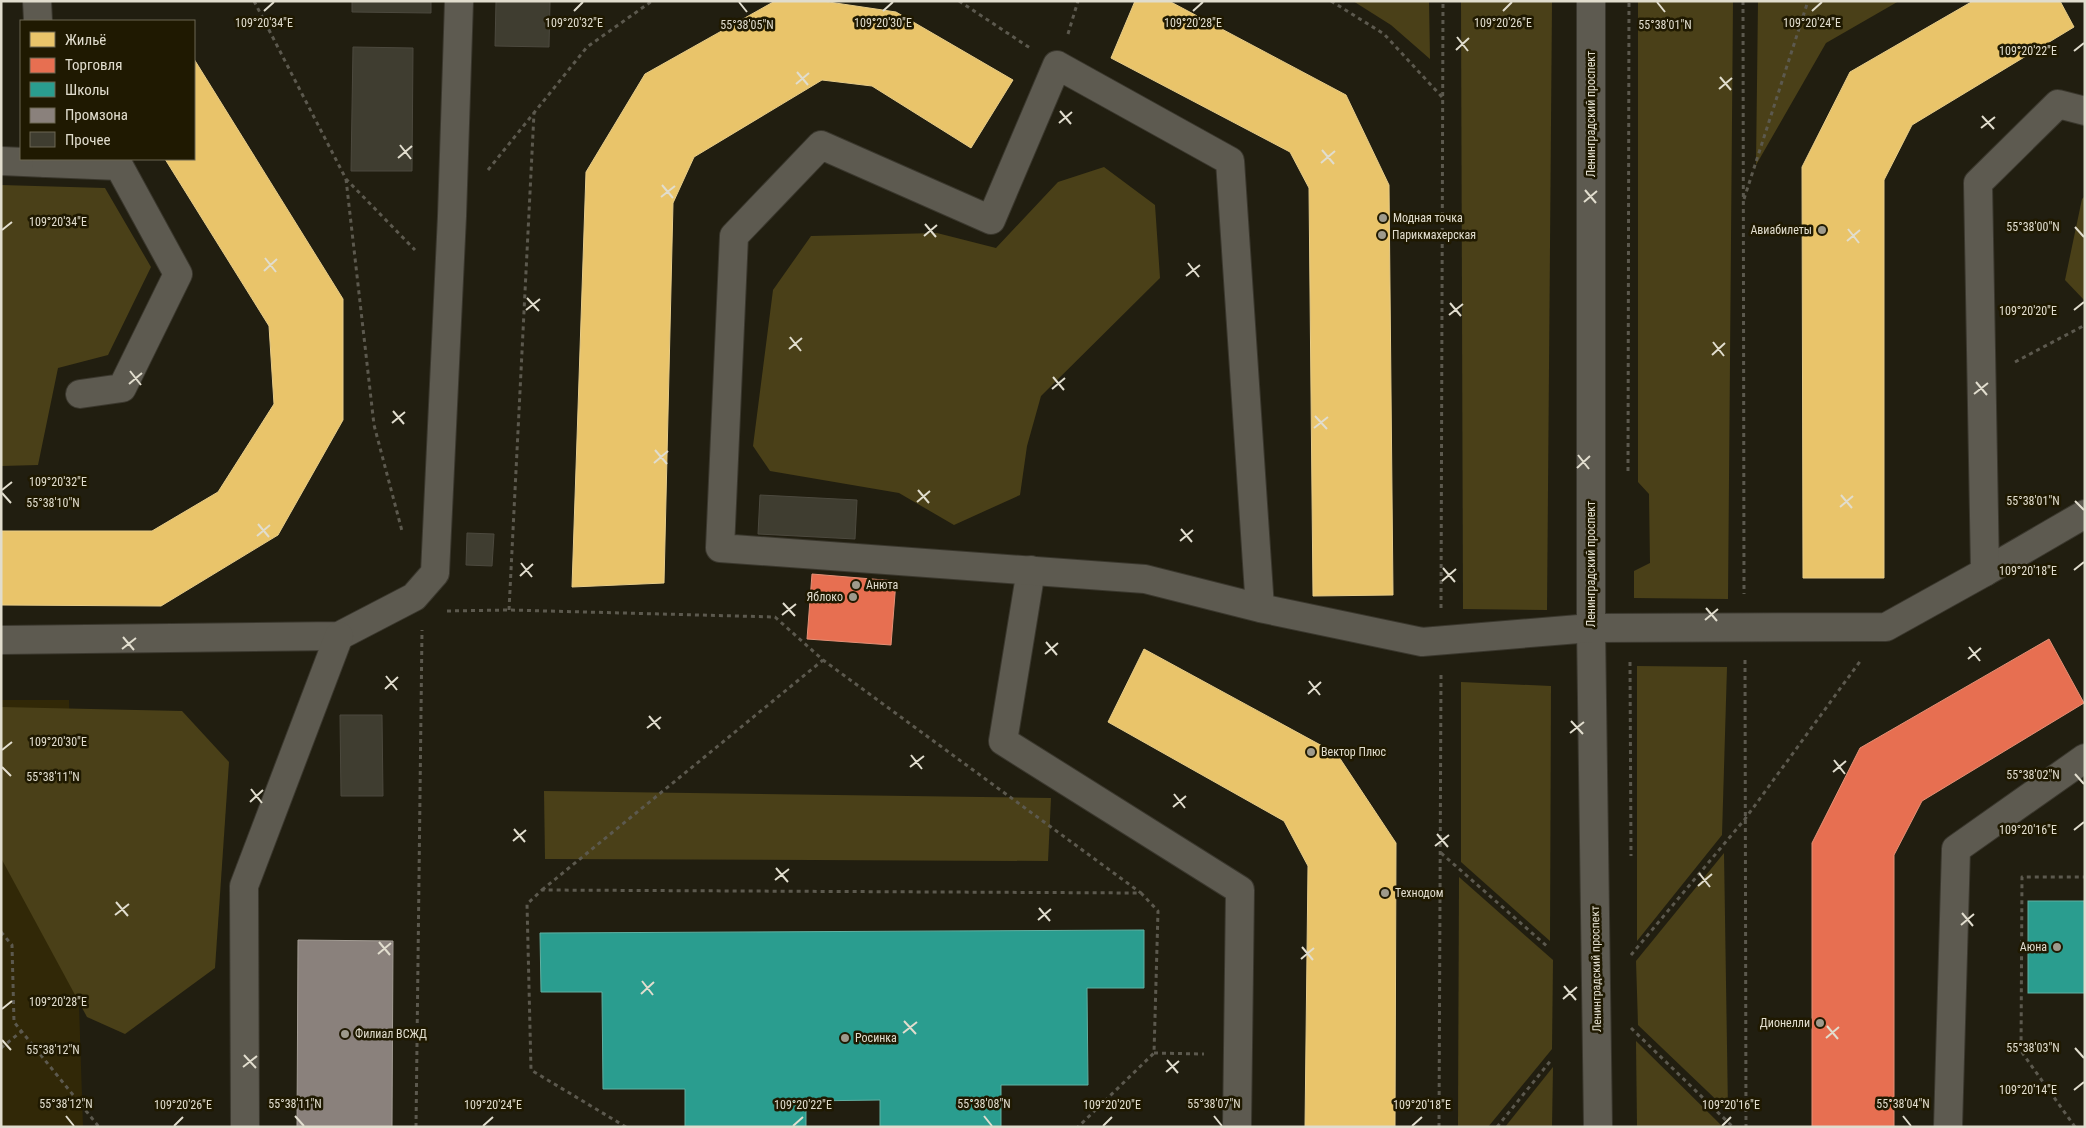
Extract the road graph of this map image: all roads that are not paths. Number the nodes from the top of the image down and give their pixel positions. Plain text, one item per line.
1 (37, 1) edge
2 (459, 1) edge
3 (1592, 1) edge
4 (38, 20) edge
5 (2085, 111) edge
6 (1, 161) edge
7 (46, 161) edge
8 (80, 394) dead end
9 (2085, 514) edge
10 (1031, 570) junction
11 (1985, 572) junction
12 (1260, 608) junction
13 (1591, 628) junction
14 (339, 636) junction
15 (1, 640) edge
16 (2085, 758) edge
17 (245, 1127) edge
18 (1237, 1127) edge
19 (1598, 1127) edge
20 (1948, 1127) edge

1 - 4 street
2 - 14 street
3 - 13 street, Ленинградский проспект
5 - 11 street
6 - 7 street
7 - 8 street
9 - 11 street
10 - 12 street
10 - 12 street
10 - 18 street
11 - 13 street
12 - 13 street
13 - 19 street, Ленинградский проспект
14 - 15 street
14 - 17 street
16 - 20 street

